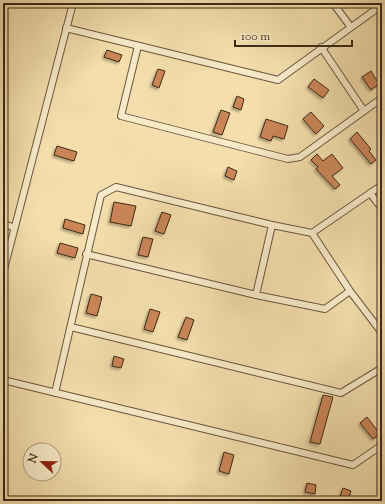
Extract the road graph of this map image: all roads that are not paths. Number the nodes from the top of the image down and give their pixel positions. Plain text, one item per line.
1 (73, 3) edge
2 (333, 3) edge
3 (382, 5) edge
4 (350, 26) junction
5 (66, 28) junction
6 (138, 46) junction
7 (321, 47) junction
8 (382, 98) edge
9 (364, 111) junction
10 (382, 185) edge
11 (370, 193) junction
12 (382, 209) edge
13 (3, 224) edge
14 (272, 225) junction
15 (13, 227) junction
16 (312, 233) junction
17 (86, 254) junction
18 (3, 273) edge
19 (350, 291) junction
20 (256, 295) junction
21 (71, 326) junction
22 (382, 333) edge
23 (382, 368) edge
24 (3, 380) edge
25 (54, 393) junction
26 (382, 445) edge

1 - 5 street
2 - 4 street
3 - 4 street
4 - 7 street
5 - 6 street
5 - 15 street
6 - 7 street
6 - 9 street
7 - 9 street
8 - 9 street
10 - 11 street
11 - 12 street
11 - 16 street
13 - 15 street
14 - 16 street
14 - 17 street
14 - 20 street
15 - 18 street
16 - 19 street
17 - 20 street
17 - 21 street
19 - 20 street
19 - 22 street
21 - 23 street
21 - 25 street
24 - 25 street
25 - 26 street

